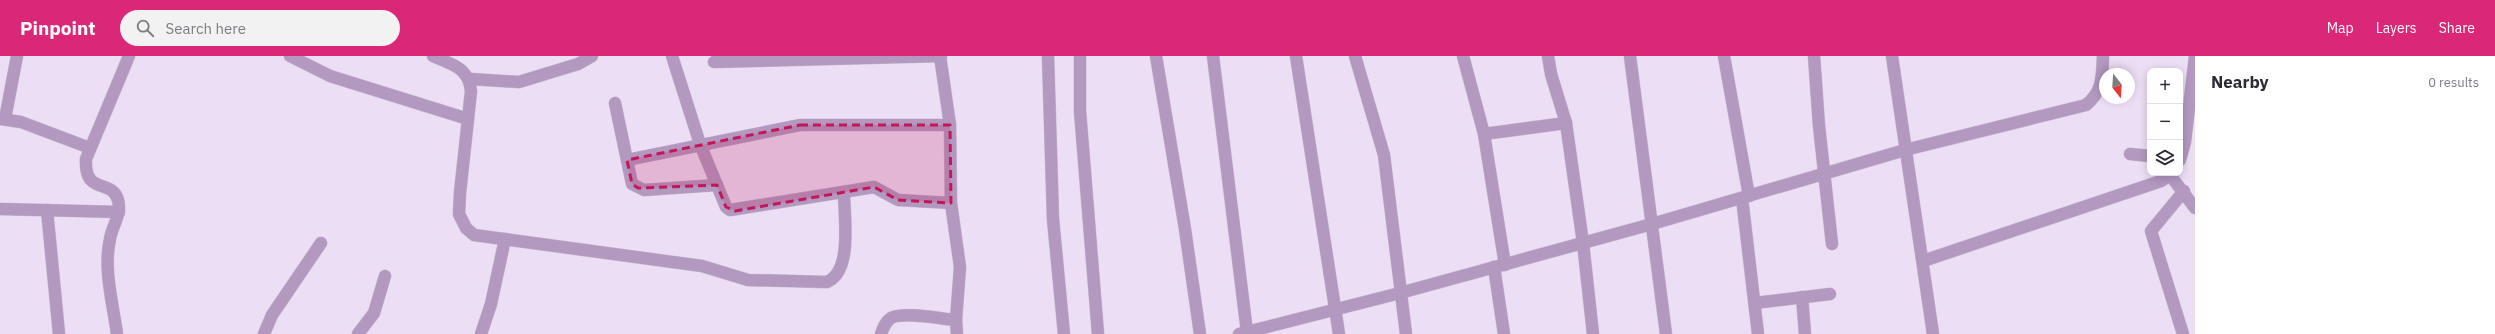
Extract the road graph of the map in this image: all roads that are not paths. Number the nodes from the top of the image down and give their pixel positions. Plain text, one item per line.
1 (17, 56) edge
2 (129, 56) edge
3 (290, 56) edge
4 (433, 56) edge
5 (592, 56) edge
6 (672, 56) edge
7 (940, 56) edge
8 (1048, 56) edge
9 (1080, 56) edge
10 (1156, 56) edge
11 (1213, 56) edge
12 (1296, 56) edge
13 (1355, 56) edge
14 (1463, 56) edge
15 (1548, 56) edge
16 (1630, 56) edge
17 (1724, 56) edge
18 (1814, 56) edge
19 (1892, 56) edge
20 (2103, 56) edge
21 (2195, 56) edge
22 (714, 62) dead end
23 (470, 79) junction
24 (615, 103) dead end
25 (3, 119) edge
26 (468, 119) junction
27 (1566, 123) junction
28 (950, 125) junction
29 (1484, 134) junction
30 (700, 144) junction
31 (90, 148) junction
32 (2183, 149) edge
33 (1905, 150) junction
34 (2130, 154) dead end
35 (2147, 156) edge
36 (627, 160) junction
37 (1825, 173) junction
38 (2169, 176) edge
39 (2173, 176) edge
40 (717, 185) junction
41 (2184, 191) junction
42 (844, 192) junction
43 (1745, 197) junction
44 (951, 203) junction
45 (2195, 208) edge
46 (0, 209) edge
47 (47, 210) junction
48 (119, 212) junction
49 (1652, 224) junction
50 (505, 239) junction
51 (321, 243) dead end
52 (1583, 243) junction
53 (1832, 244) dead end
54 (1923, 261) junction
55 (1500, 266) junction
56 (385, 276) dead end
57 (1400, 293) junction
58 (1830, 294) dead end
59 (1802, 297) junction
60 (1754, 303) junction
61 (1336, 310) junction
62 (956, 320) junction
63 (1266, 330) edge
64 (1243, 333) edge
65 (59, 334) edge
66 (117, 334) edge
67 (264, 334) edge
68 (358, 334) edge
69 (481, 334) edge
70 (881, 334) edge
71 (956, 334) edge
72 (1064, 334) edge
73 (1098, 334) edge
74 (1200, 334) edge
75 (1339, 334) edge
76 (1406, 334) edge
77 (1504, 334) edge
78 (1593, 334) edge
79 (1666, 334) edge
80 (1758, 334) edge
81 (1805, 334) edge
82 (1933, 334) edge
83 (2183, 334) edge

1 - 25 street
2 - 31 street
3 - 26 street
4 - 23 street
5 - 23 street
6 - 30 street
7 - 22 street
7 - 28 street
8 - 72 street
9 - 73 street
10 - 74 street
11 - 64 street
12 - 61 street
13 - 57 street
14 - 29 street
15 - 27 street
16 - 49 street
17 - 43 street
18 - 37 street
19 - 33 street
20 - 33 street
21 - 32 street
23 - 26 street
24 - 36 street
25 - 31 street
26 - 50 street
27 - 29 street
27 - 52 street
28 - 30 street
28 - 44 street
29 - 55 street
30 - 36 street
30 - 40 street
31 - 48 street
33 - 37 street
33 - 54 street
34 - 35 street
36 - 40 street
37 - 43 street
37 - 53 street
38 - 54 street
39 - 41 street
40 - 42 street
41 - 45 street
41 - 83 street
42 - 44 street
42 - 50 street
43 - 49 street
43 - 60 street
44 - 62 street
46 - 47 street
47 - 48 street
47 - 65 street
48 - 66 street
49 - 52 street
49 - 79 street
50 - 69 street
51 - 67 street
52 - 55 street
52 - 78 street
54 - 82 street
55 - 57 street
55 - 77 street
56 - 68 street
57 - 61 street
57 - 76 street
58 - 59 street
59 - 60 street
59 - 81 street
60 - 80 street
61 - 63 street
61 - 75 street
62 - 70 street
62 - 71 street
63 - 64 street

